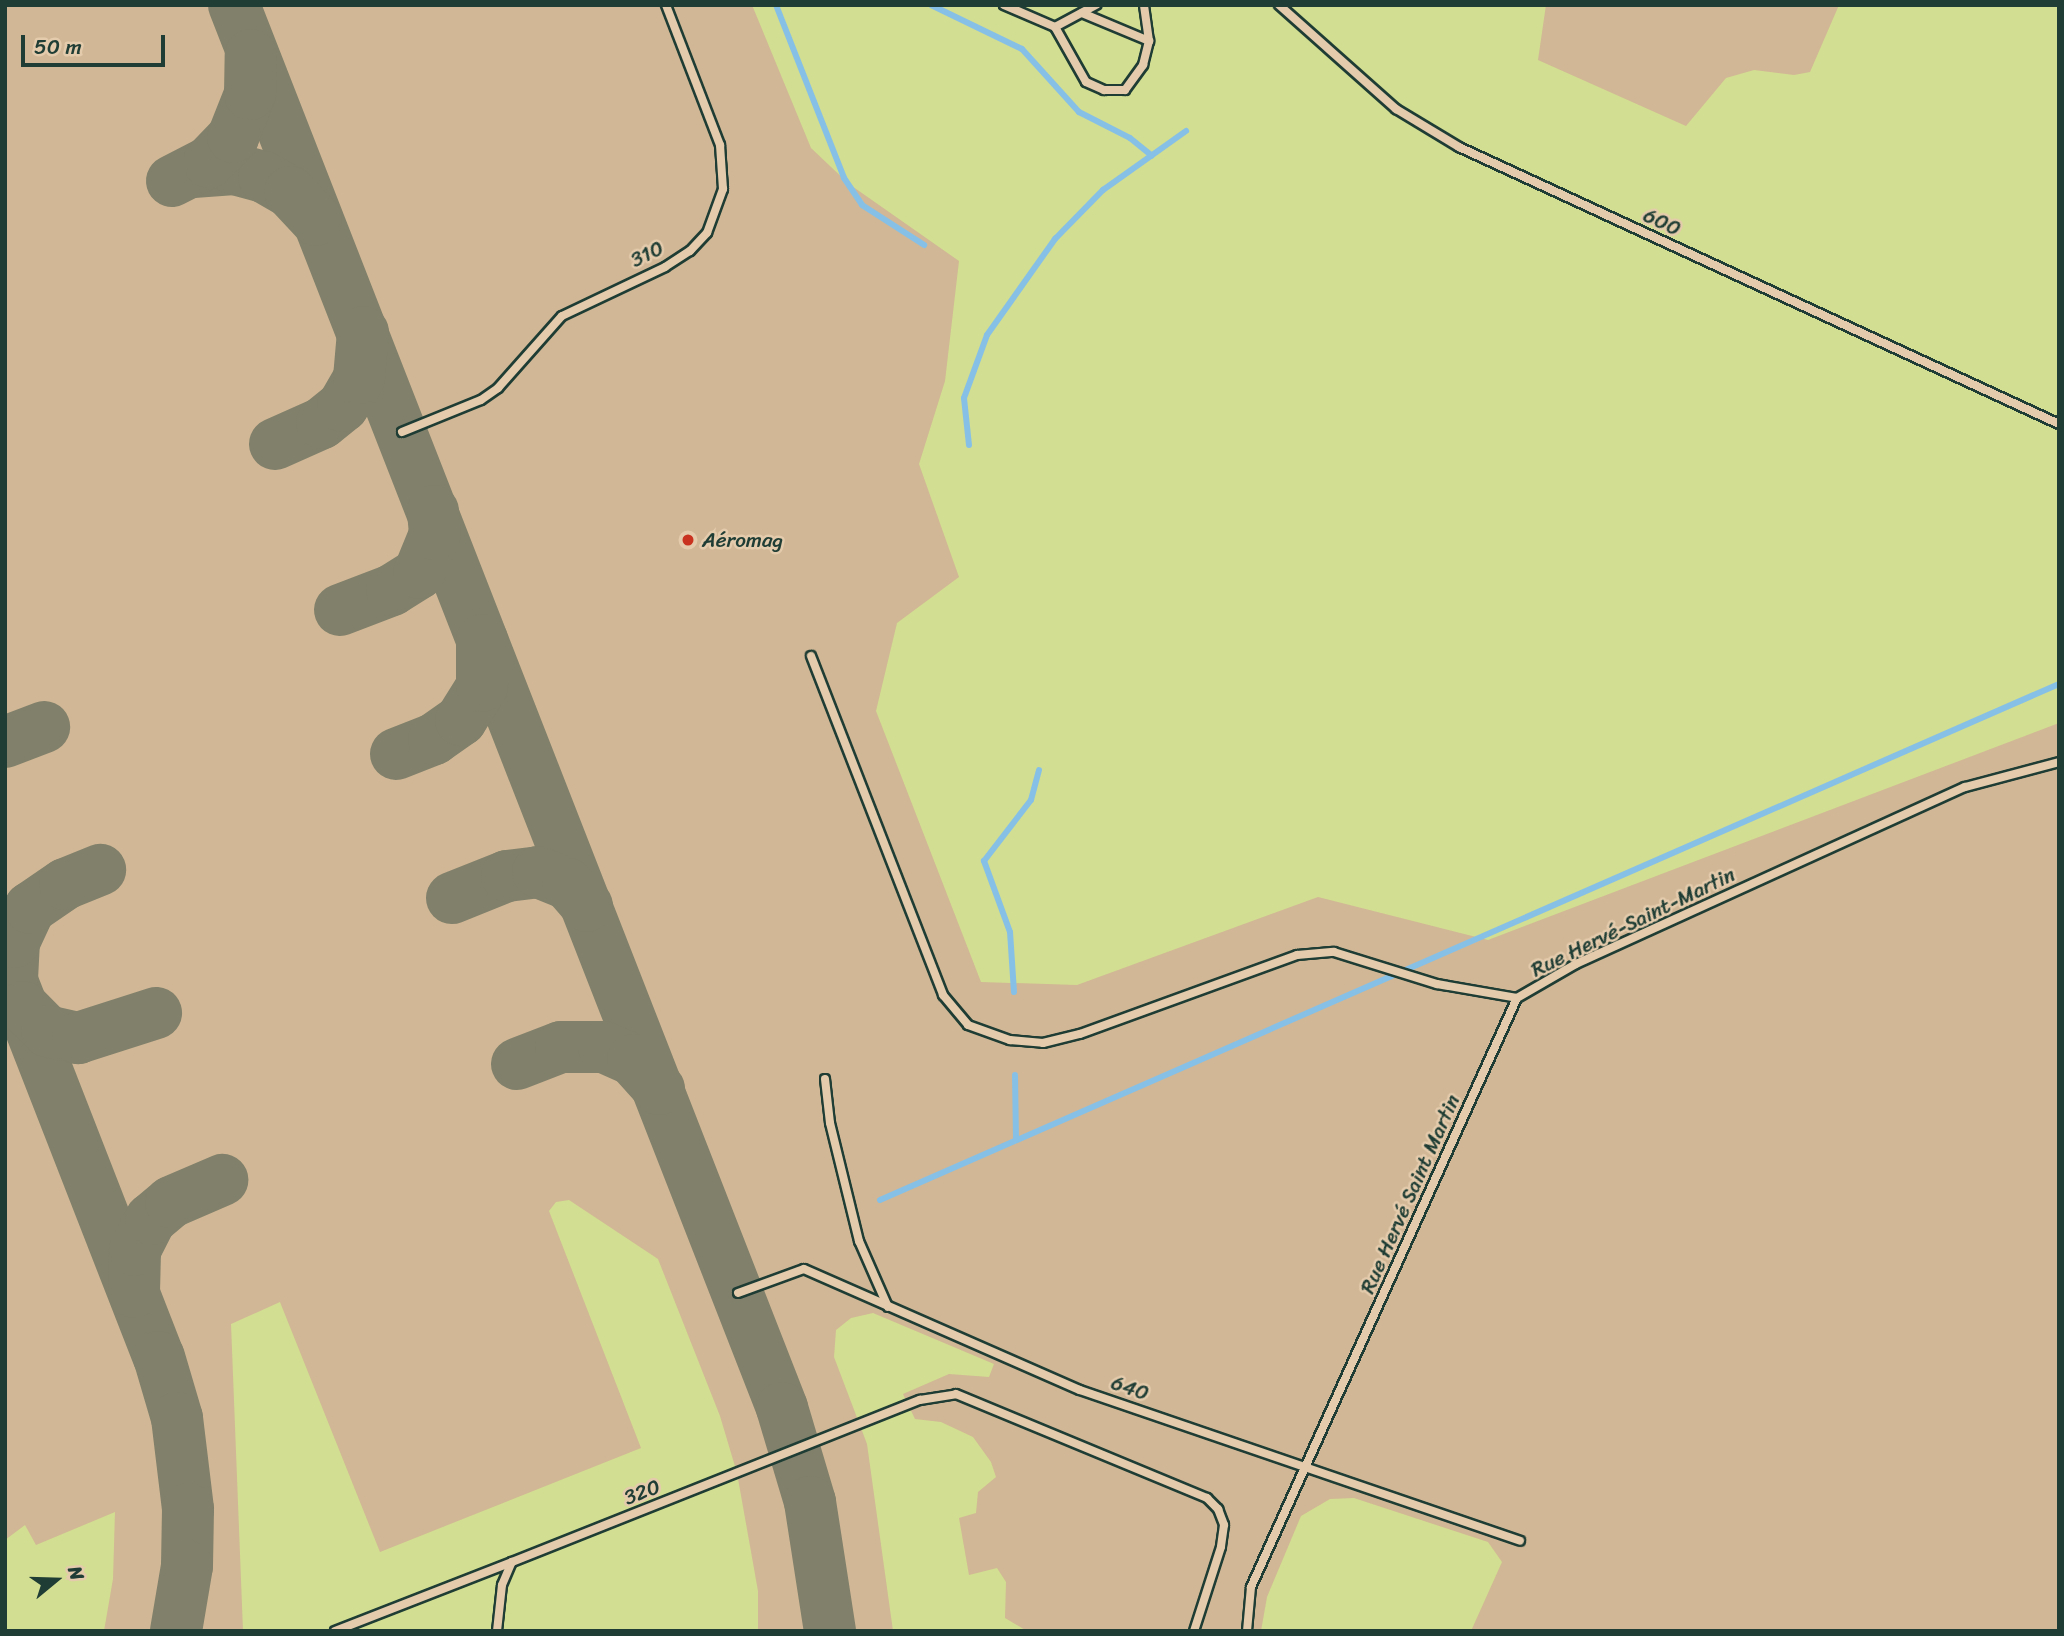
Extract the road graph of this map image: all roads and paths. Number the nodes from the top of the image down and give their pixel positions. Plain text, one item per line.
1 (666, 5) edge
2 (1004, 5) edge
3 (1096, 5) edge
4 (1144, 5) edge
5 (1279, 5) edge
6 (1082, 13) junction
7 (1055, 27) junction
8 (1149, 41) junction
9 (2059, 424) edge
10 (402, 432) dead end
11 (811, 656) dead end
12 (2059, 762) edge
13 (1517, 998) junction
14 (825, 1079) dead end
15 (738, 1293) dead end
16 (888, 1307) junction
17 (1307, 1466) junction
18 (1520, 1541) dead end
19 (512, 1562) junction
20 (334, 1631) edge
21 (497, 1631) edge
22 (1194, 1631) edge
23 (1247, 1631) edge

1 - 10 lane, 310
2 - 7 lane
3 - 6 lane
4 - 8 lane
5 - 9 lane, 600
6 - 7 lane
6 - 8 lane
7 - 8 lane
11 - 13 lane, Rue Hervé-Saint-Martin
12 - 13 lane, Rue Hervé-Saint-Martin
13 - 17 lane, Rue Hervé Saint Martin
14 - 16 lane
15 - 16 lane, 640
16 - 17 lane, 640
17 - 18 lane, 640
17 - 23 lane, Rue Hervé Saint Martin
19 - 20 lane, 320
19 - 21 lane
19 - 22 lane, 320

